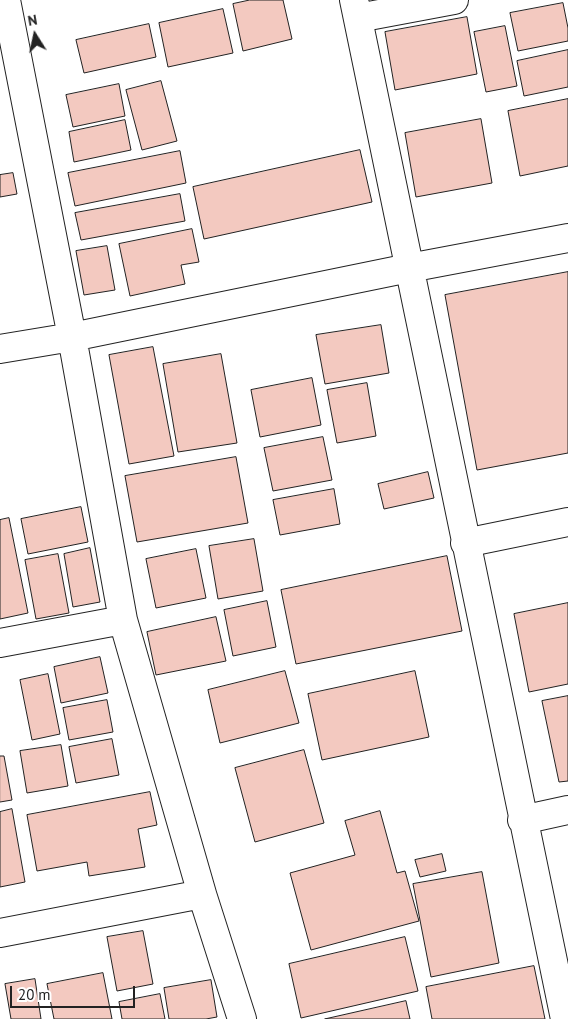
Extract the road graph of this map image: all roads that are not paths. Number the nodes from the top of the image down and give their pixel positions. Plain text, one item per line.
1 (6, 0) edge
2 (454, 0) edge
3 (356, 9) edge
4 (568, 238) edge
5 (410, 268) junction
6 (72, 337) junction
7 (0, 349) edge
8 (568, 522) edge
9 (465, 543) junction
10 (123, 620) junction
11 (0, 643) edge
12 (568, 810) edge
13 (522, 820) junction
14 (202, 894) junction
15 (0, 933) edge
16 (242, 1019) edge
17 (564, 1019) edge

1 - 6 street
2 - 3 street
3 - 5 street
4 - 5 street
5 - 6 street
5 - 9 street
6 - 7 street
6 - 10 street
8 - 9 street
9 - 13 street
10 - 11 street
10 - 14 street
12 - 13 street
13 - 17 street
14 - 15 street
14 - 16 street

